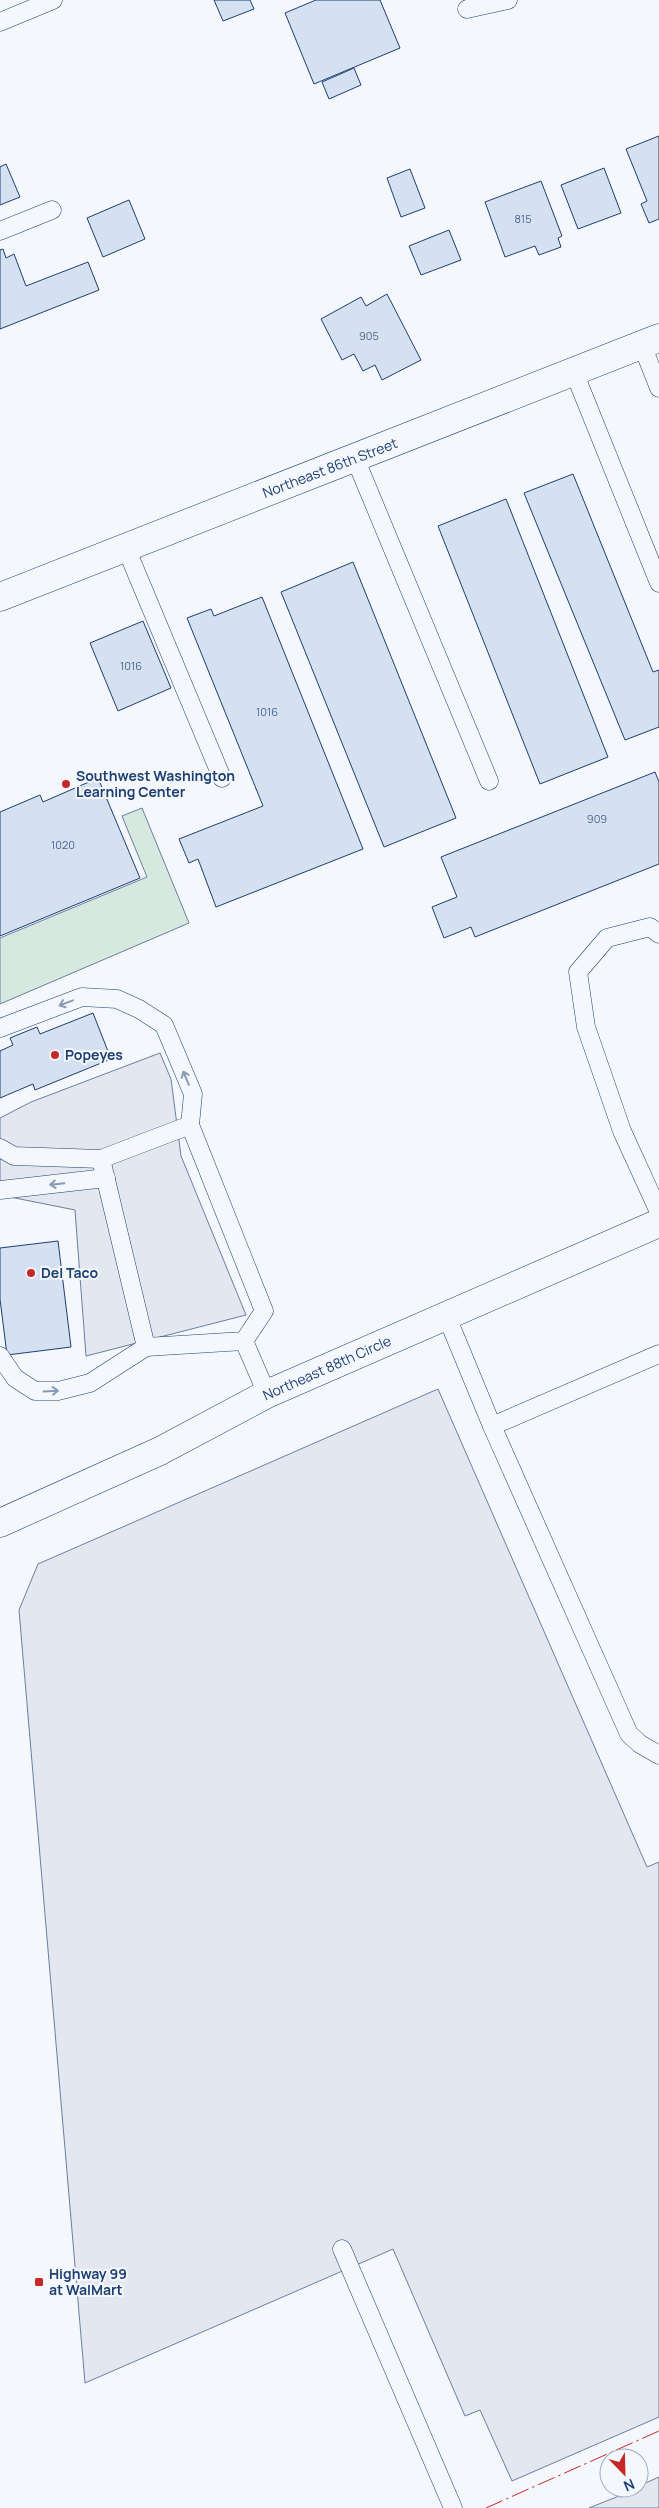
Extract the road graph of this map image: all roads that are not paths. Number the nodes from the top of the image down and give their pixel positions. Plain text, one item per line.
1 (53, 0) edge
2 (508, 0) edge
3 (467, 9) dead end
4 (0, 22) edge
5 (52, 210) dead end
6 (0, 231) edge
7 (651, 342) edge
8 (574, 372) junction
9 (659, 388) edge
10 (355, 458) junction
11 (126, 548) junction
12 (659, 583) edge
13 (0, 597) edge
14 (222, 778) dead end
15 (489, 781) dead end
16 (659, 934) edge
17 (0, 1028) edge
18 (190, 1125) junction
19 (0, 1148) edge
20 (101, 1159) junction
21 (106, 1178) junction
22 (0, 1190) edge
23 (659, 1212) edge
24 (659, 1223) edge
25 (447, 1317) junction
26 (244, 1340) junction
27 (146, 1347) junction
28 (659, 1354) edge
29 (0, 1356) edge
30 (267, 1394) junction
31 (492, 1426) junction
32 (0, 1523) edge
33 (659, 1755) edge
34 (342, 2249) dead end
35 (452, 2508) edge

1 - 4 lane
2 - 3 lane
5 - 6 lane
7 - 8 street, Northeast 86th Street
7 - 9 lane
8 - 10 street, Northeast 86th Street
8 - 12 lane
10 - 11 street, Northeast 86th Street
10 - 15 lane
11 - 13 street, Northeast 86th Street
11 - 14 lane
16 - 23 lane
18 -> 17 lane
18 - 20 lane
18 - 26 lane
19 - 20 lane
20 - 21 lane
21 -> 22 lane
21 - 27 lane
24 - 25 street, Northeast 88th Circle
25 - 30 street, Northeast 88th Circle
25 - 31 lane
26 - 27 lane
26 - 30 lane
29 -> 27 lane
28 - 31 lane
30 - 32 street, Northeast 88th Circle
31 - 33 lane
34 - 35 lane

